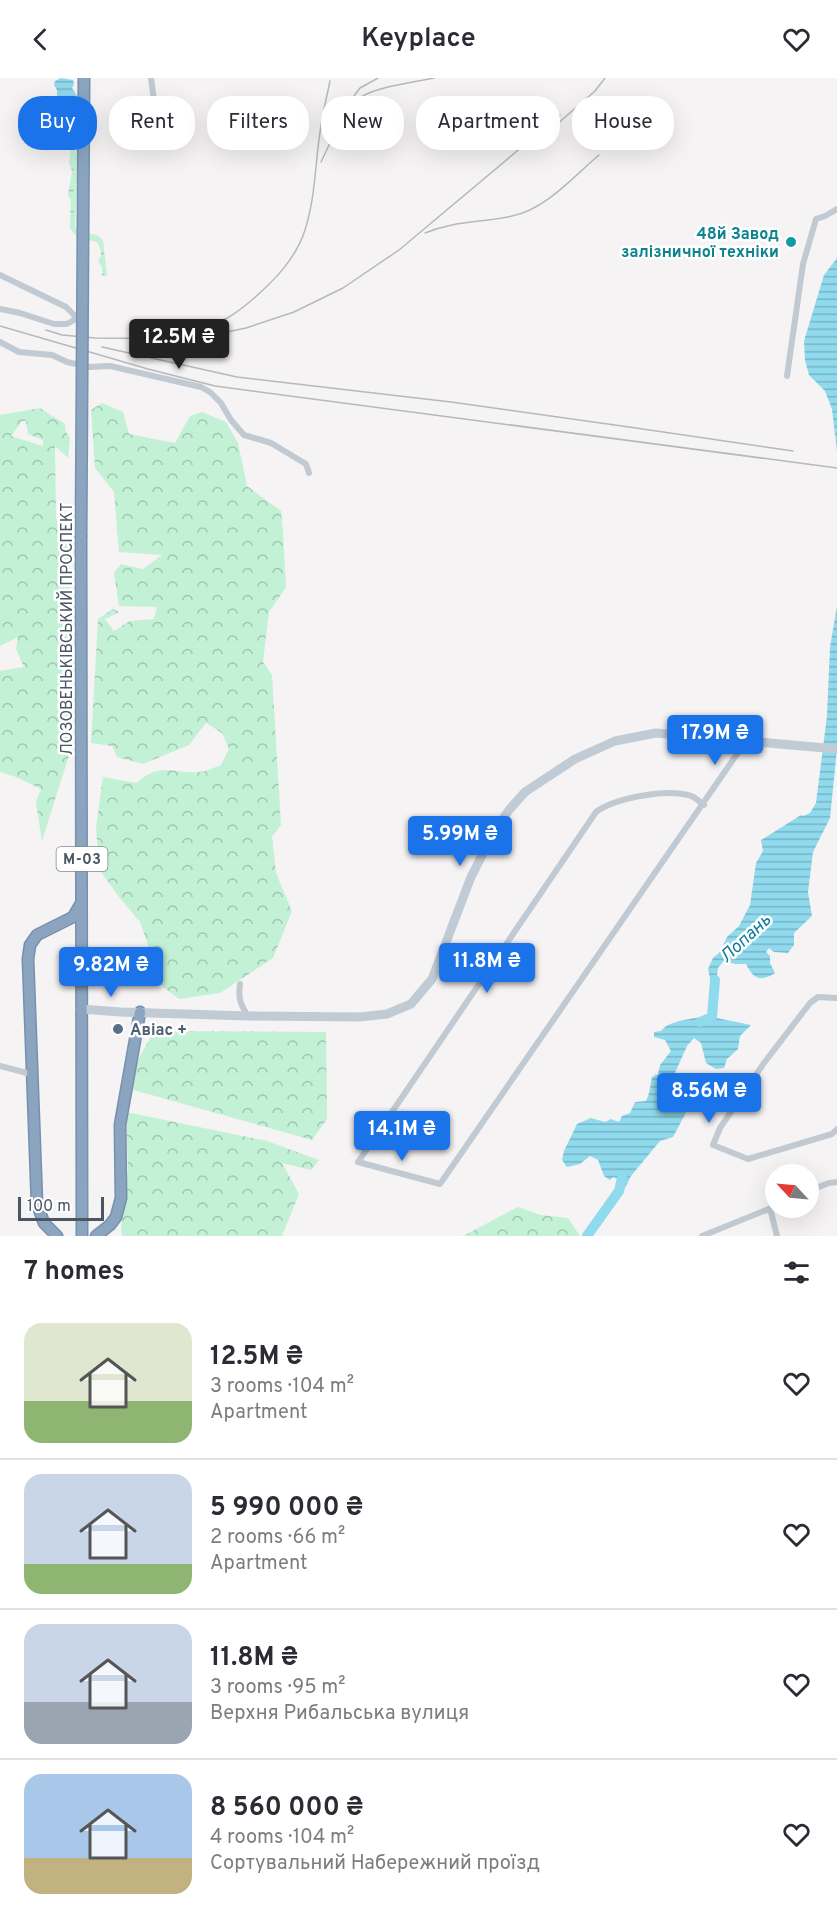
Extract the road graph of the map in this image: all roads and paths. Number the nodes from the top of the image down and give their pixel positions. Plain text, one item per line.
1 (84, 78) edge
2 (150, 78) edge
3 (153, 96) edge
4 (837, 209) edge
5 (0, 275) edge
6 (0, 309) edge
7 (0, 342) edge
8 (787, 376) dead end
9 (309, 473) dead end
10 (746, 741) junction
11 (837, 749) edge
12 (704, 805) junction
13 (82, 902) junction
14 (240, 984) dead end
15 (837, 998) edge
16 (81, 1009) junction
17 (140, 1012) junction
18 (248, 1016) junction
19 (0, 1066) edge
20 (31, 1074) junction
21 (835, 1131) edge
22 (837, 1182) edge
23 (819, 1187) edge
24 (765, 1210) edge
25 (775, 1218) edge
26 (57, 1236) edge
27 (82, 1236) edge
28 (96, 1236) edge
29 (702, 1236) edge
30 (777, 1236) edge

1 - 13 highway, ЛОЗОВЕНЬКІВСЬКИЙ ПРОСПЕКТ / М-03, bridge
2 - 3 street
4 - 8 street
5 - 6 street
7 - 9 street
10 - 11 street
10 - 12 street
10 - 18 street
12 - 12 street
13 - 16 highway, ЛОЗОВЕНЬКІВСЬКИЙ ПРОСПЕКТ / М-03
13 - 20 highway
14 - 18 street
15 - 21 street
16 - 17 street
16 - 27 highway, ЛОЗОВЕНЬКІВСЬКИЙ ПРОСПЕКТ / М-03
17 - 18 street
17 - 28 highway
19 - 20 street
20 - 26 highway
22 - 23 street
24 - 29 street
25 - 30 street

